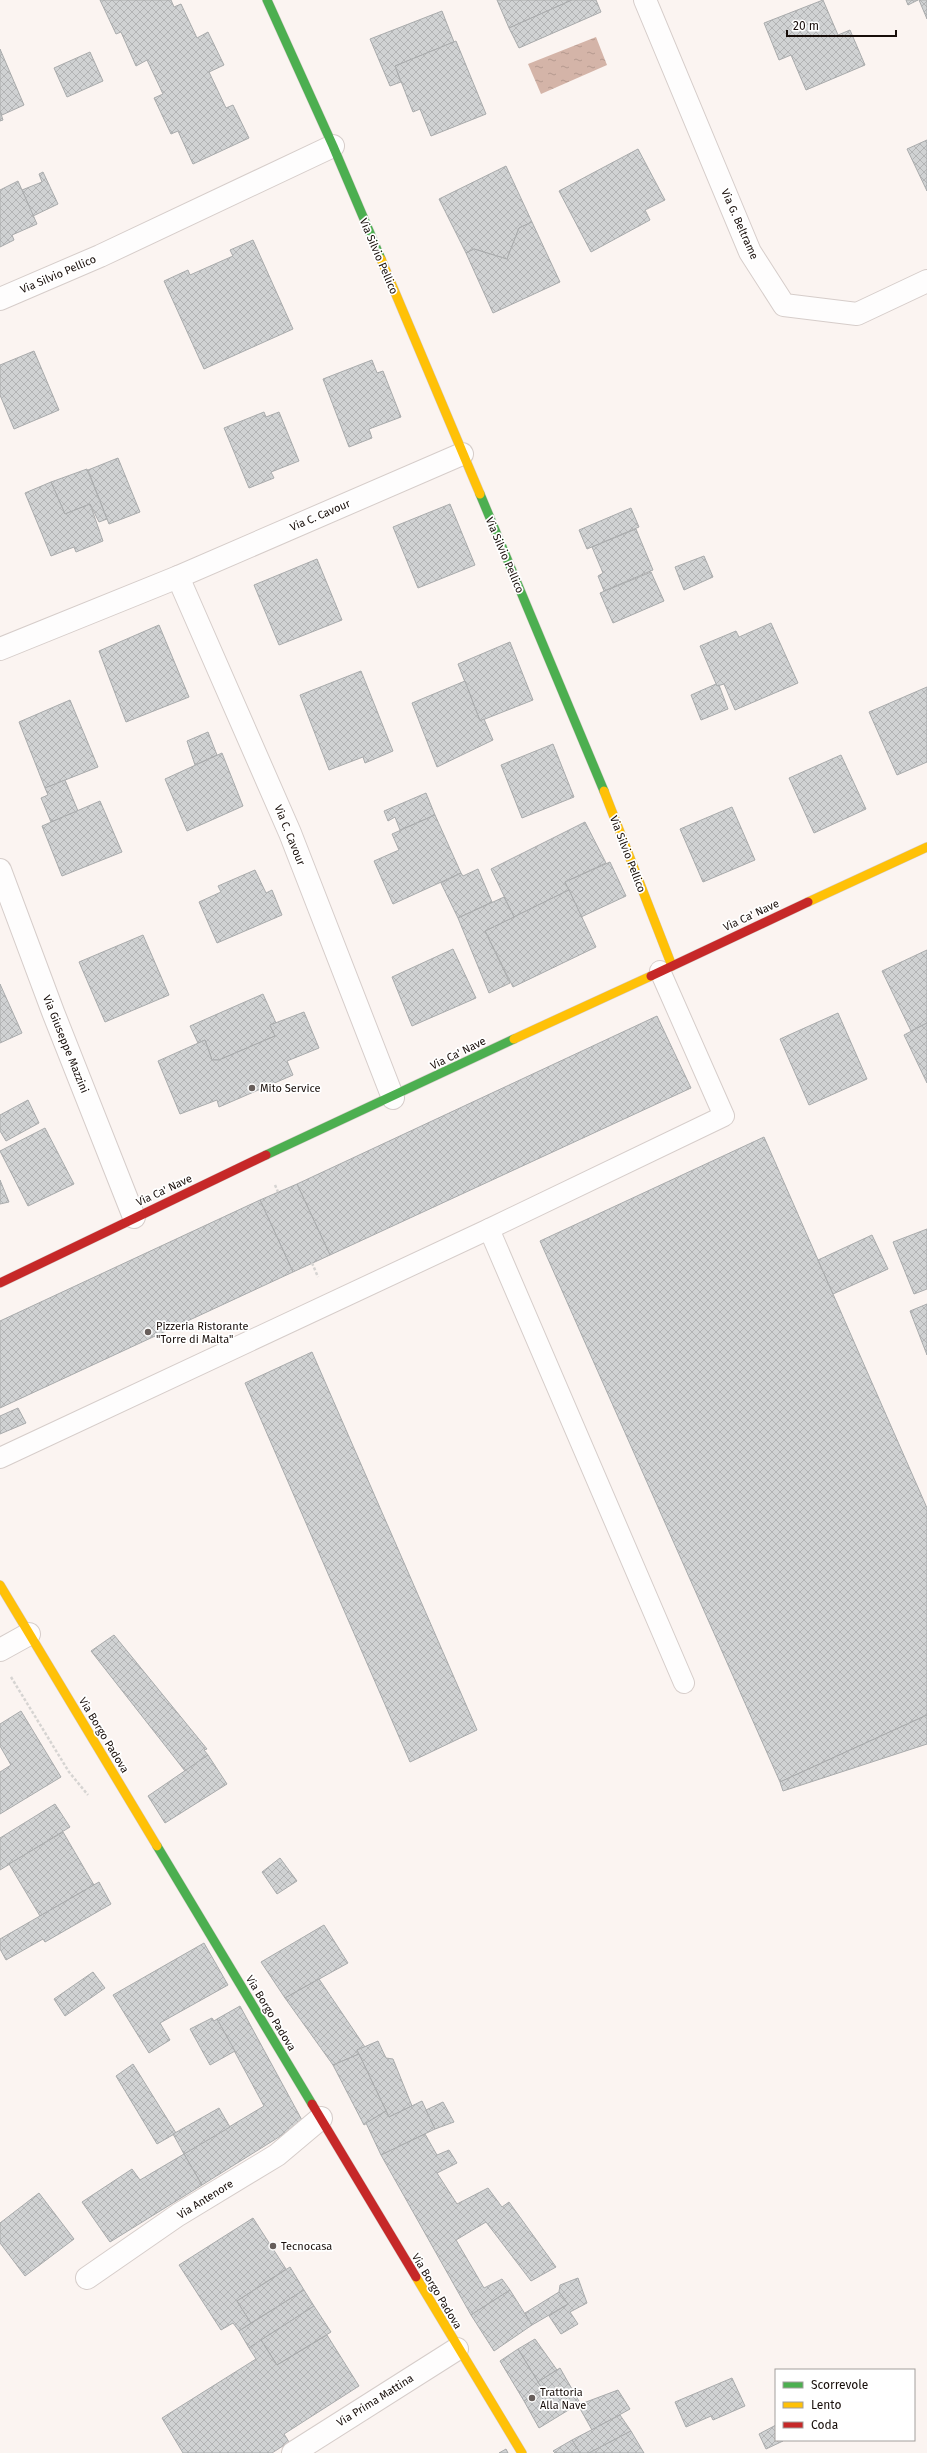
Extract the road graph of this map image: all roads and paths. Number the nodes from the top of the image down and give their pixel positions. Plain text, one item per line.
1 (267, 0) edge
2 (645, 0) edge
3 (333, 146) junction
4 (927, 281) edge
5 (0, 299) edge
6 (462, 454) junction
7 (178, 577) junction
8 (0, 649) edge
9 (927, 847) edge
10 (0, 870) edge
11 (666, 969) junction
12 (393, 1098) junction
13 (134, 1217) junction
14 (489, 1229) junction
15 (0, 1283) edge
16 (0, 1458) edge
17 (0, 1585) edge
18 (29, 1634) junction
19 (0, 1650) edge
20 (684, 1683) dead end
21 (321, 2118) junction
22 (87, 2278) dead end
23 (457, 2348) junction
24 (293, 2453) edge
25 (522, 2453) edge

1 - 3 street, Via Silvio Pellico
2 - 4 street, Via G. Beltrame
3 - 5 street, Via Silvio Pellico
3 - 6 street, Via Silvio Pellico
6 - 7 street, Via C. Cavour
6 - 11 street, Via Silvio Pellico
7 - 8 street, Via C. Cavour
7 - 12 street, Via C. Cavour
9 - 11 street, Via Ca' Nave
10 - 13 street, Via Giuseppe Mazzini
11 - 12 street, Via Ca' Nave
11 - 14 lane
12 - 13 street, Via Ca' Nave
13 - 15 street, Via Ca' Nave
14 - 16 lane
14 - 20 lane
17 - 18 street, Via Borgo Padova
18 - 19 street
18 - 21 street, Via Borgo Padova
21 - 22 street, Via Antenore
21 - 23 street, Via Borgo Padova
23 - 24 street, Via Prima Mattina
23 - 25 street, Via Borgo Padova

